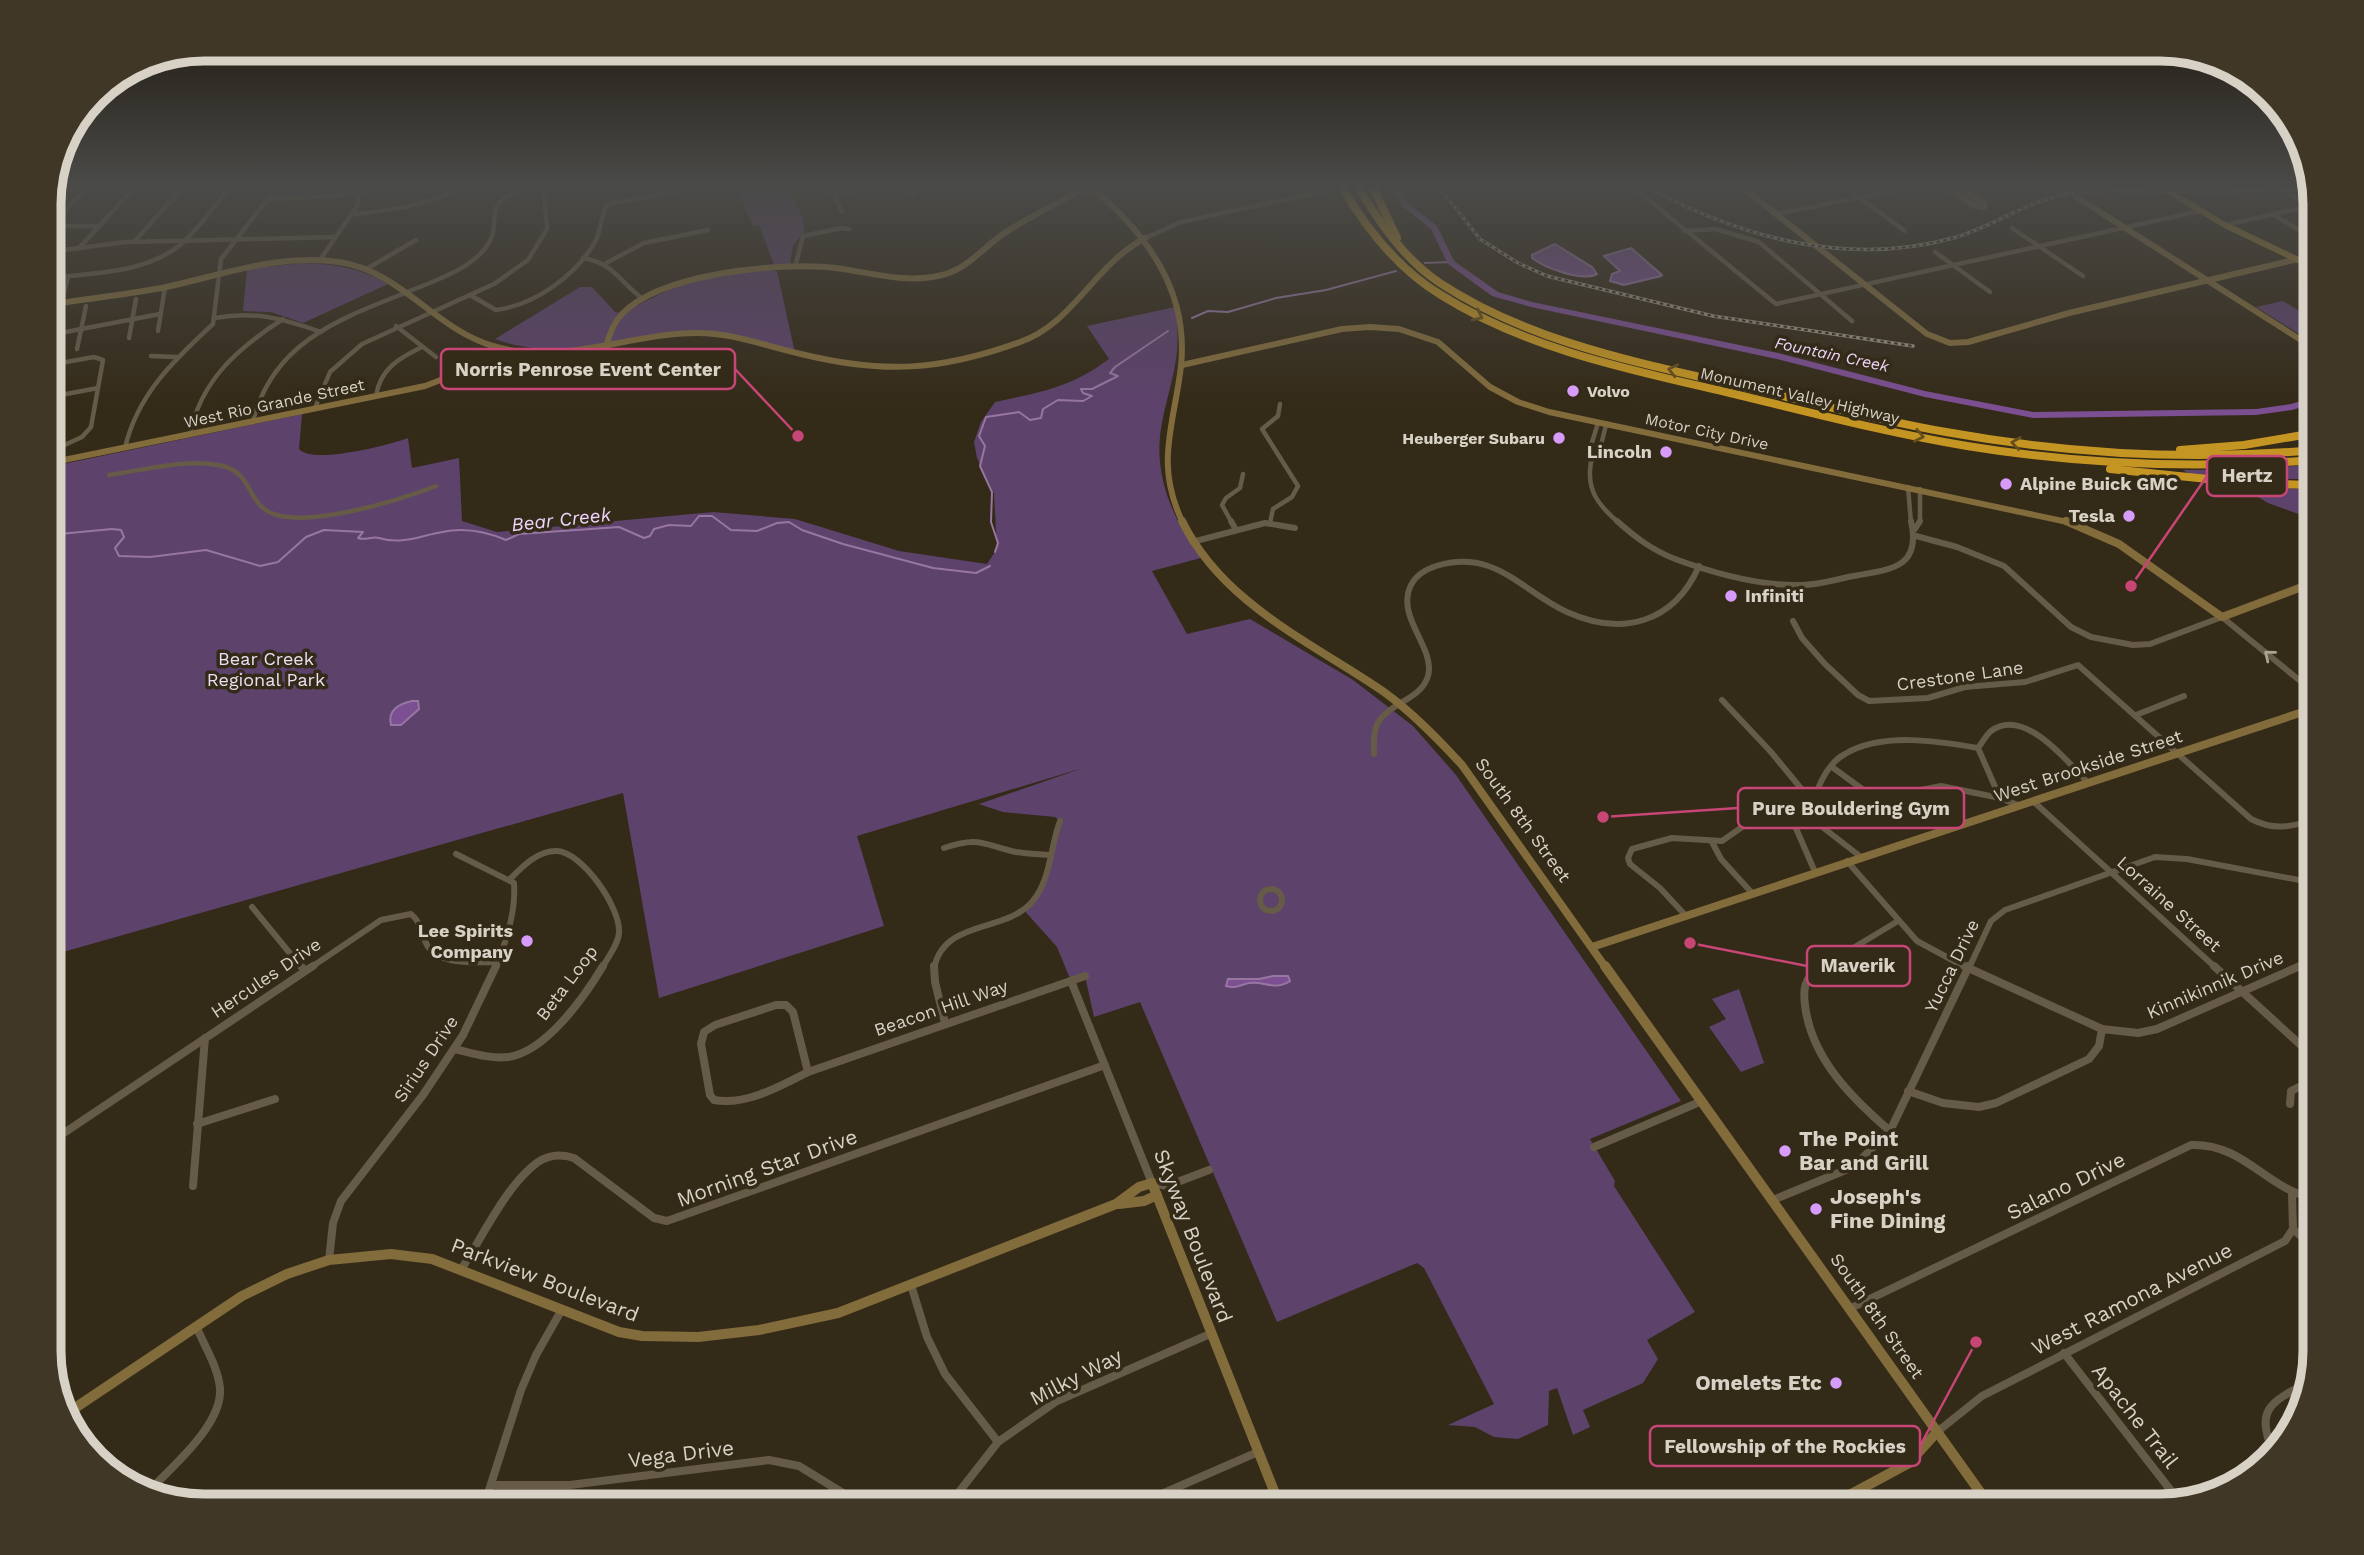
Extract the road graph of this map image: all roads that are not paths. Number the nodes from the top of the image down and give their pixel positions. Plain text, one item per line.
1 (151, 260) edge
2 (221, 260) edge
3 (320, 260) joint
4 (382, 260) edge
5 (473, 260) edge
6 (525, 260) edge
7 (581, 260) edge
8 (590, 260) edge
9 (613, 260) edge
10 (796, 260) edge
11 (971, 260) edge
12 (1109, 260) edge
13 (1158, 260) edge
14 (1396, 260) edge
15 (1413, 260) edge
16 (1719, 260) edge
17 (1780, 260) edge
18 (1835, 260) edge
19 (1945, 260) edge
20 (1977, 260) edge
21 (2059, 260) edge
22 (2175, 260) edge
23 (2295, 260) joint
24 (606, 263) junction
25 (2303, 264) edge
26 (1952, 265) junction
27 (794, 267) junction
28 (368, 268) junction
29 (219, 272) junction
30 (68, 276) junction
31 (2083, 276) dead end
32 (62, 277) edge
33 (2208, 280) junction
34 (1866, 284) junction
35 (165, 287) junction
36 (407, 292) junction
37 (1990, 292) dead end
38 (1819, 293) junction
39 (470, 295) junction
40 (62, 299) edge
41 (136, 299) dead end
42 (643, 299) junction
43 (62, 303) edge
44 (86, 306) dead end
45 (432, 311) junction
46 (160, 314) junction
47 (214, 318) junction
48 (283, 319) junction
49 (132, 320) junction
50 (1852, 321) dead end
51 (396, 326) junction
52 (81, 329) junction
53 (158, 331) dead end
54 (321, 332) junction
55 (62, 333) edge
56 (129, 338) dead end
57 (2303, 341) edge
58 (422, 347) junction
59 (495, 347) junction
60 (606, 347) junction
61 (77, 349) dead end
62 (151, 356) dead end
63 (177, 357) junction
64 (436, 358) dead end
65 (62, 363) edge
66 (1182, 365) junction
67 (98, 388) junction
68 (62, 394) edge
69 (376, 396) junction
70 (1280, 404) dead end
71 (315, 408) junction
72 (253, 421) junction
73 (1602, 424) junction
74 (190, 434) junction
75 (2303, 435) edge
76 (62, 446) edge
77 (1969, 446) junction
78 (125, 448) junction
79 (2303, 451) edge
80 (2108, 453) junction
81 (62, 461) edge
82 (2303, 461) edge
83 (1243, 474) dead end
84 (110, 475) dead end
85 (2303, 485) edge
86 (436, 486) dead end
87 (1908, 487) junction
88 (1920, 489) junction
89 (1270, 523) junction
90 (1295, 528) dead end
91 (1236, 530) junction
92 (1916, 532) junction
93 (1192, 542) junction
94 (1699, 566) junction
95 (2303, 587) edge
96 (2222, 617) junction
97 (1793, 623) dead end
98 (2303, 683) edge
99 (2184, 696) dead end
100 (1723, 700) dead end
101 (1400, 704) junction
102 (2303, 712) edge
103 (2136, 715) junction
104 (1978, 748) junction
105 (2179, 753) junction
106 (1374, 754) dead end
107 (1832, 767) junction
108 (2088, 783) junction
109 (2000, 798) junction
110 (2033, 801) junction
111 (1813, 803) junction
112 (2018, 806) junction
113 (1060, 821) dead end
114 (2303, 823) edge
115 (1712, 842) junction
116 (944, 848) dead end
117 (456, 854) dead end
118 (1050, 855) junction
119 (1861, 857) junction
120 (1847, 861) junction
121 (1815, 872) junction
122 (2110, 872) junction
123 (510, 879) junction
124 (2303, 881) edge
125 (1752, 893) junction
126 (253, 907) dead end
127 (1686, 916) junction
128 (1898, 921) junction
129 (1592, 947) junction
130 (499, 962) junction
131 (2303, 964) edge
132 (1968, 968) junction
133 (305, 971) junction
134 (1085, 976) dead end
135 (1071, 981) junction
136 (2242, 992) junction
137 (945, 1023) junction
138 (2102, 1029) junction
139 (205, 1038) junction
140 (2303, 1047) edge
141 (455, 1049) junction
142 (1105, 1065) junction
143 (808, 1072) junction
144 (2303, 1085) edge
145 (1908, 1091) junction
146 (275, 1099) dead end
147 (1702, 1101) junction
148 (2290, 1104) dead end
149 (197, 1124) junction
150 (1890, 1131) junction
151 (62, 1134) edge
152 (1594, 1147) dead end
153 (1209, 1170) dead end
154 (1152, 1183) junction
155 (193, 1186) dead end
156 (2292, 1194) junction
157 (1157, 1195) junction
158 (2303, 1196) edge
159 (1773, 1200) junction
160 (1116, 1204) junction
161 (2293, 1229) junction
162 (2303, 1239) edge
163 (329, 1259) junction
164 (461, 1268) junction
165 (911, 1285) junction
166 (1851, 1308) junction
167 (561, 1311) junction
168 (196, 1326) junction
169 (1210, 1334) junction
170 (2064, 1353) junction
171 (2297, 1388) edge
172 (74, 1408) edge
173 (1937, 1432) junction
174 (2269, 1442) edge
175 (998, 1443) junction
176 (1258, 1452) junction
177 (155, 1485) edge
178 (491, 1485) junction
179 (2173, 1493) edge
180 (488, 1494) edge
181 (844, 1494) edge
182 (958, 1494) edge
183 (1162, 1494) edge
184 (1275, 1494) edge
185 (1852, 1494) edge
186 (1981, 1494) edge

1 - 30 street
2 - 29 street
3 - 28 street
3 - 29 street
4 - 28 street
5 - 36 street
6 - 39 street
7 - 39 street
8 - 24 street
9 - 24 street
10 - 27 street
11 - 27 street
12 - 60 street
13 - 66 street, South 8th Street
14 -> 77 highway, Monument Valley Highway
80 -> 15 highway, Monument Valley Highway
16 - 38 street
17 - 38 street
18 - 34 street
19 - 26 street
20 - 26 street
21 - 31 street
22 - 33 street
23 - 25 main road
23 - 33 street
24 - 42 street
26 - 34 street
26 - 37 street
27 - 42 street
28 - 36 street
29 - 35 street
29 - 47 street
30 - 32 street
30 - 40 street
33 - 34 street
33 - 57 street
34 - 38 street
35 - 43 street
35 - 46 street
36 - 45 street
36 - 54 street
38 - 50 street
39 - 45 street
41 - 49 street
42 - 60 street
44 - 52 street
45 - 51 street
45 - 59 street
46 - 49 street
46 - 53 street
47 - 48 street
47 - 63 street
48 - 54 street
48 - 74 street
49 - 52 street
49 - 56 street
51 - 58 street
51 - 71 street
52 - 55 street
52 - 61 street
54 - 72 street
58 - 64 street
58 - 69 street
59 - 60 street
59 - 69 street, West Rio Grande Street
62 - 63 street
63 - 78 street
65 - 67 street
66 - 73 street, Motor City Drive
66 - 93 street, South 8th Street
67 - 68 street
67 - 76 street
69 - 71 street, West Rio Grande Street
70 - 89 street
71 - 72 street, West Rio Grande Street
72 - 74 street, West Rio Grande Street
73 - 87 street, Motor City Drive
73 - 94 street
74 - 78 street, West Rio Grande Street
75 - 80 highway
77 - 82 highway, Monument Valley Highway
77 - 85 highway
78 - 81 street, West Rio Grande Street
79 - 80 highway, Monument Valley Highway
83 - 91 street
84 - 86 street
87 - 88 street, Motor City Drive
87 - 92 street
88 - 92 street
88 - 96 street, Motor City Drive
89 - 90 street
89 - 91 street
91 - 93 street
92 - 94 street
92 - 96 street
93 - 101 street, South 8th Street
94 - 101 street
95 - 96 street
98 -> 96 street
97 - 103 street, Crestone Lane
99 - 103 street
100 - 111 street
101 - 106 street
101 - 129 street, South 8th Street
102 - 105 street, West Brookside Street
103 - 105 street
104 - 107 street
104 - 108 street
104 - 109 street
105 - 108 street, West Brookside Street
105 - 114 street
107 - 109 street
107 - 111 street
108 - 110 street, West Brookside Street
109 - 112 street
110 - 112 street, West Brookside Street
110 - 122 street, Lorraine Street
111 - 119 street
112 - 119 street, West Brookside Street
113 - 118 street
115 - 121 street
115 - 125 street
115 - 127 street
116 - 118 street
117 - 123 street
118 - 137 street
119 - 120 street, West Brookside Street
120 - 121 street, West Brookside Street
120 - 128 street, Kinnikinnik Drive
121 - 125 street, West Brookside Street
122 - 124 street, Yucca Drive
122 - 132 street, Yucca Drive
122 - 136 street, Lorraine Street
123 - 130 street, Sirius Drive
123 - 141 street, Beta Loop
125 - 127 street, West Brookside Street
126 - 133 street
127 - 129 street, West Brookside Street
128 - 132 street, Kinnikinnik Drive
128 - 150 street
129 - 147 street, South 8th Street
130 - 133 street, Hercules Drive
130 - 141 street, Sirius Drive
131 - 136 street, Kinnikinnik Drive
132 - 138 street, Kinnikinnik Drive
132 - 145 street, Yucca Drive
133 - 139 street, Hercules Drive
134 - 135 street, Beacon Hill Way
135 - 137 street, Beacon Hill Way
135 - 142 street, Skyway Boulevard
136 - 138 street, Kinnikinnik Drive
136 - 140 street, Lorraine Street
137 - 143 street, Beacon Hill Way
138 - 145 street
139 - 149 street
139 - 151 street, Hercules Drive
141 - 163 street, Sirius Drive
142 - 154 street, Skyway Boulevard
142 - 164 street, Morning Star Drive
143 - 143 street, Beacon Hill Way
144 - 148 street
145 - 150 street, Yucca Drive
146 - 149 street
147 - 152 street
147 - 159 street, South 8th Street
149 - 155 street
150 - 159 street, Yucca Drive
153 - 154 street, Parkview Boulevard
154 - 157 street, Skyway Boulevard
154 - 160 street, Parkview Boulevard
156 - 158 street
156 - 161 street
156 - 166 street, Salano Drive
157 - 160 street, Parkview Boulevard
157 - 169 street, Skyway Boulevard
159 - 166 street, South 8th Street
160 - 165 street, Parkview Boulevard
161 - 162 street
161 - 170 street, West Ramona Avenue
163 - 164 street, Parkview Boulevard
163 - 168 street, Parkview Boulevard
164 - 167 street, Parkview Boulevard
165 - 167 street, Parkview Boulevard
165 - 175 street
166 - 173 street, South 8th Street
167 - 178 street
168 - 172 street, Parkview Boulevard
168 - 177 street
169 - 175 street, Milky Way
169 - 176 street, Skyway Boulevard
170 - 173 street, West Ramona Avenue
170 - 179 street, Apache Trail
171 - 174 street
173 - 185 street
173 - 186 street, South 8th Street
175 - 182 street, Milky Way
176 - 183 street
176 - 184 street, Skyway Boulevard
178 - 180 street
178 - 181 street, Vega Drive

